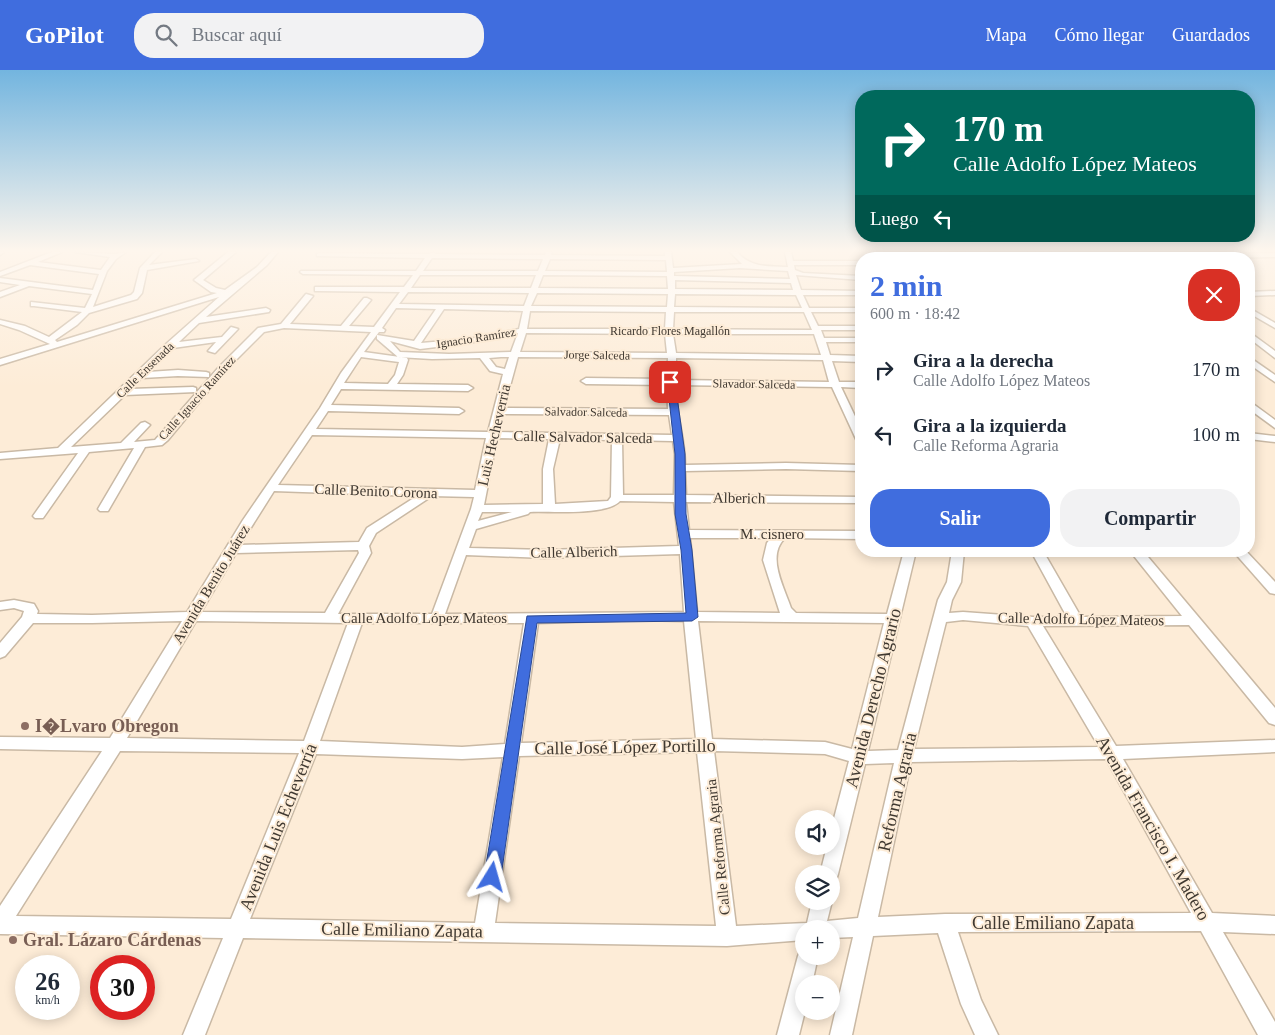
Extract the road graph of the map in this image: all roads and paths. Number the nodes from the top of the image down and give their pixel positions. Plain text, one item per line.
1 (93, 297) edge
2 (130, 297) edge
3 (209, 297) edge
4 (221, 297) edge
5 (308, 297) edge
6 (399, 297) edge
7 (534, 297) edge
8 (568, 297) edge
9 (671, 297) edge
10 (801, 297) edge
11 (367, 300) dead end
12 (34, 304) dead end
13 (393, 306) junction
14 (442, 307) junction
15 (531, 308) junction
16 (670, 308) junction
17 (88, 310) junction
18 (266, 310) dead end
19 (807, 310) junction
20 (855, 310) edge
21 (1255, 314) edge
22 (198, 320) junction
23 (598, 320) junction
24 (0, 322) edge
25 (13, 325) junction
26 (284, 326) junction
27 (1275, 326) edge
28 (266, 328) joint
29 (0, 329) edge
30 (234, 329) dead end
31 (343, 329) junction
32 (855, 329) edge
33 (523, 331) junction
34 (669, 332) junction
35 (818, 333) junction
36 (376, 335) junction
37 (222, 339) junction
38 (855, 339) edge
39 (1255, 340) edge
40 (53, 342) junction
41 (418, 345) junction
42 (170, 346) junction
43 (212, 351) dead end
44 (359, 354) junction
45 (516, 354) junction
46 (1275, 355) edge
47 (439, 356) junction
48 (483, 356) junction
49 (672, 356) junction
50 (401, 357) junction
51 (827, 358) junction
52 (855, 360) edge
53 (0, 362) edge
54 (1255, 364) edge
55 (214, 365) dead end
56 (508, 372) junction
57 (178, 373) junction
58 (206, 374) dead end
59 (140, 375) junction
60 (1275, 379) edge
61 (586, 381) dead end
62 (670, 382) junction
63 (806, 385) junction
64 (835, 385) junction
65 (855, 385) edge
66 (338, 386) junction
67 (390, 387) junction
68 (468, 388) dead end
69 (193, 390) dead end
70 (123, 392) junction
71 (841, 397) junction
72 (325, 408) junction
73 (1255, 409) edge
74 (459, 411) dead end
75 (498, 411) junction
76 (674, 412) junction
77 (855, 415) edge
78 (145, 425) dead end
79 (1275, 425) edge
80 (308, 432) junction
81 (492, 436) junction
82 (554, 437) junction
83 (1255, 437) edge
84 (617, 438) junction
85 (678, 438) junction
86 (1275, 440) edge
87 (141, 445) junction
88 (124, 446) junction
89 (86, 449) junction
90 (62, 450) junction
91 (0, 456) edge
92 (681, 468) junction
93 (855, 468) edge
94 (272, 488) junction
95 (430, 494) junction
96 (480, 494) junction
97 (681, 497) junction
98 (855, 500) edge
99 (614, 501) junction
100 (549, 507) junction
101 (532, 508) junction
102 (104, 509) dead end
103 (477, 509) junction
104 (39, 516) dead end
105 (471, 526) junction
106 (683, 534) junction
107 (783, 534) junction
108 (855, 535) edge
109 (364, 546) junction
110 (232, 549) junction
111 (686, 550) junction
112 (462, 551) junction
113 (908, 557) edge
114 (957, 557) edge
115 (1040, 557) edge
116 (1141, 557) edge
117 (1245, 557) edge
118 (1275, 590) edge
119 (0, 606) edge
120 (191, 616) junction
121 (692, 617) junction
122 (29, 618) junction
123 (329, 618) junction
124 (357, 618) junction
125 (436, 618) junction
126 (792, 618) junction
127 (940, 618) junction
128 (532, 619) junction
129 (891, 619) junction
130 (1076, 620) junction
131 (1193, 620) junction
132 (1033, 622) junction
133 (0, 653) edge
134 (1275, 719) edge
135 (0, 743) edge
136 (116, 743) junction
137 (707, 745) junction
138 (1275, 746) edge
139 (310, 748) junction
140 (511, 750) junction
141 (1111, 753) junction
142 (904, 757) junction
143 (859, 758) junction
144 (831, 865) edge
145 (1207, 922) junction
146 (945, 923) junction
147 (0, 924) edge
148 (1275, 925) edge
149 (237, 928) junction
150 (866, 928) junction
151 (840, 929) edge
152 (484, 932) junction
153 (795, 932) edge
154 (727, 936) junction
155 (806, 965) edge
156 (194, 1035) edge
157 (788, 1035) edge
158 (841, 1035) edge
159 (987, 1035) edge
160 (1270, 1035) edge

1 - 17 street
2 - 17 street
3 - 40 street
4 - 22 street, Calle Ensenada
5 - 26 street
6 - 13 street, Avenida Benito Juárez
7 - 15 street, Luis Hecheverria
8 - 15 street
9 - 16 street, Calle Reforma Agraria
10 - 19 street
11 - 31 street
12 - 17 street
13 - 14 street
13 - 36 street, Avenida Benito Juárez
14 - 15 street
14 - 41 street
15 - 23 street
15 - 33 street, Luis Hecheverria
16 - 19 street
16 - 23 street
16 - 34 street, Calle Reforma Agraria
17 - 40 street
18 - 22 street
19 - 20 street
19 - 35 street
21 - 27 street
22 - 42 street, Calle Ensenada
23 - 33 street, Ricardo Flores Magallón
23 - 34 street, Ricardo Flores Magallón
24 - 25 street
25 - 29 street
25 - 40 street
26 - 28 street, Ignacio Ramírez
26 - 31 street, Ignacio Ramírez
28 - 87 street, Calle Ignacio Ramírez
30 - 37 street
31 - 36 street, Ignacio Ramírez
32 - 35 street
33 - 41 street, Ignacio Ramírez
33 - 45 street, Luis Hecheverria
34 - 35 street, Ricardo Flores Magallón
34 - 49 street, Calle Reforma Agraria
35 - 38 street
35 - 51 street
36 - 41 street, Ignacio Ramírez
36 - 44 street, Avenida Benito Juárez
36 - 50 street
37 - 42 street
37 - 43 street
39 - 46 street
40 - 53 street
41 - 47 street
42 - 59 street, Calle Ensenada
44 - 50 street, Jorge Salceda
44 - 66 street, Avenida Benito Juárez
45 - 48 street, Jorge Salceda
45 - 49 street, Jorge Salceda
45 - 56 street, Luis Hecheverria
47 - 48 street, Jorge Salceda
47 - 50 street, Jorge Salceda
48 - 56 street
49 - 51 street, Jorge Salceda
49 - 62 street, Calle Reforma Agraria
50 - 67 street
51 - 52 street, Jorge Salceda
51 - 64 street
54 - 60 street
55 - 57 street
56 - 75 street, Luis Hecheverria
57 - 58 street
57 - 59 street
59 - 70 street, Calle Ensenada
61 - 62 street, Slavador Salceda
62 - 63 street, Slavador Salceda
62 - 76 street, Calle Reforma Agraria
63 - 64 street, Slavador Salceda
63 - 71 street
64 - 65 street, Slavador Salceda
64 - 71 street
66 - 67 street
66 - 72 street, Avenida Benito Juárez
67 - 68 street
69 - 70 street
70 - 90 street, Calle Ensenada
71 - 77 street
72 - 74 street
72 - 80 street, Avenida Benito Juárez
73 - 79 street
75 - 76 street, Salvador Salceda
75 - 81 street, Luis Hecheverria
76 - 85 street, Calle Reforma Agraria
78 - 88 street
80 - 81 street, Calle Salvador Salceda
80 - 94 street, Avenida Benito Juárez
81 - 82 street, Calle Salvador Salceda
81 - 96 street, Luis Hecheverria
82 - 84 street, Calle Salvador Salceda
82 - 100 street
83 - 86 street
84 - 85 street, Calle Salvador Salceda
84 - 99 street
85 - 92 street, Calle Reforma Agraria
87 - 88 street, Calle Ignacio Ramírez
87 - 102 street
88 - 89 street, Calle Ignacio Ramírez
89 - 90 street, Calle Ignacio Ramírez
89 - 104 street
90 - 91 street, Calle Ignacio Ramírez
92 - 93 street
92 - 97 street, Calle Reforma Agraria
94 - 95 street, Calle Benito Corona
94 - 110 street, Avenida Benito Juárez
95 - 96 street, Calle Benito Corona
95 - 109 street
96 - 103 street, Luis Hecheverria
97 - 98 street, Alberich
97 - 99 street, Alberich
97 - 106 street, Calle Reforma Agraria
99 - 100 street
100 - 101 street
101 - 103 street
101 - 105 street
103 - 105 street, Luis Hecheverria
105 - 112 street, Luis Hecheverria
106 - 107 street, M. cisnero
106 - 111 street, Calle Reforma Agraria
107 - 108 street, M. cisnero
107 - 126 street
109 - 110 street
109 - 123 street
110 - 120 street, Avenida Benito Juárez
111 - 112 street, Calle Alberich
111 - 121 street, Calle Reforma Agraria
112 - 125 street, Luis Hecheverria
113 - 129 street, Avenida Derecho Agrario
114 - 127 street, Reforma Agraria
115 - 130 street
116 - 131 street
117 - 118 street
119 - 122 street
120 - 122 street, Calle Adolfo López Mateos
120 - 123 street, Calle Adolfo López Mateos
120 - 136 street, Avenida Benito Juárez
121 - 126 street, Calle Adolfo López Mateos
121 - 128 street, Calle Adolfo López Mateos
121 - 137 street, Calle Reforma Agraria
122 - 133 street
123 - 124 street, Calle Adolfo López Mateos
124 - 125 street, Calle Adolfo López Mateos
124 - 139 street, Avenida Luis Echeverría
125 - 128 street, Calle Adolfo López Mateos
126 - 129 street, Calle Adolfo López Mateos
127 - 132 street, Calle Adolfo López Mateos
127 - 142 street, Reforma Agraria
128 - 140 street
129 - 143 street, Avenida Derecho Agrario
130 - 131 street, Calle Adolfo López Mateos
130 - 132 street, Calle Adolfo López Mateos
131 - 134 street
132 - 141 street, Avenida Francisco I. Madero
135 - 136 street, Calle José López Portillo
136 - 139 street, Calle José López Portillo
136 - 147 street, Avenida Benito Juárez
137 - 140 street, Calle José López Portillo
137 - 143 street, Calle José López Portillo
137 - 154 street, Calle Reforma Agraria
138 - 141 street
139 - 140 street, Calle José López Portillo
139 - 149 street, Avenida Luis Echeverría
140 - 152 street
141 - 142 street
141 - 145 street, Avenida Francisco I. Madero
142 - 143 street, Calle José López Portillo
142 - 150 street, Reforma Agraria
143 - 144 street, Avenida Derecho Agrario
145 - 146 street, Calle Emiliano Zapata
145 - 148 street, Calle Emiliano Zapata
145 - 160 street, Avenida Francisco I. Madero
146 - 150 street, Calle Emiliano Zapata
146 - 159 street
147 - 149 street, Calle Emiliano Zapata
149 - 152 street, Calle Emiliano Zapata
149 - 156 street, Avenida Luis Echeverría
150 - 151 street, Calle Emiliano Zapata
150 - 158 street, Reforma Agraria
152 - 154 street, Calle Emiliano Zapata
153 - 154 street, Calle Emiliano Zapata
155 - 157 street

